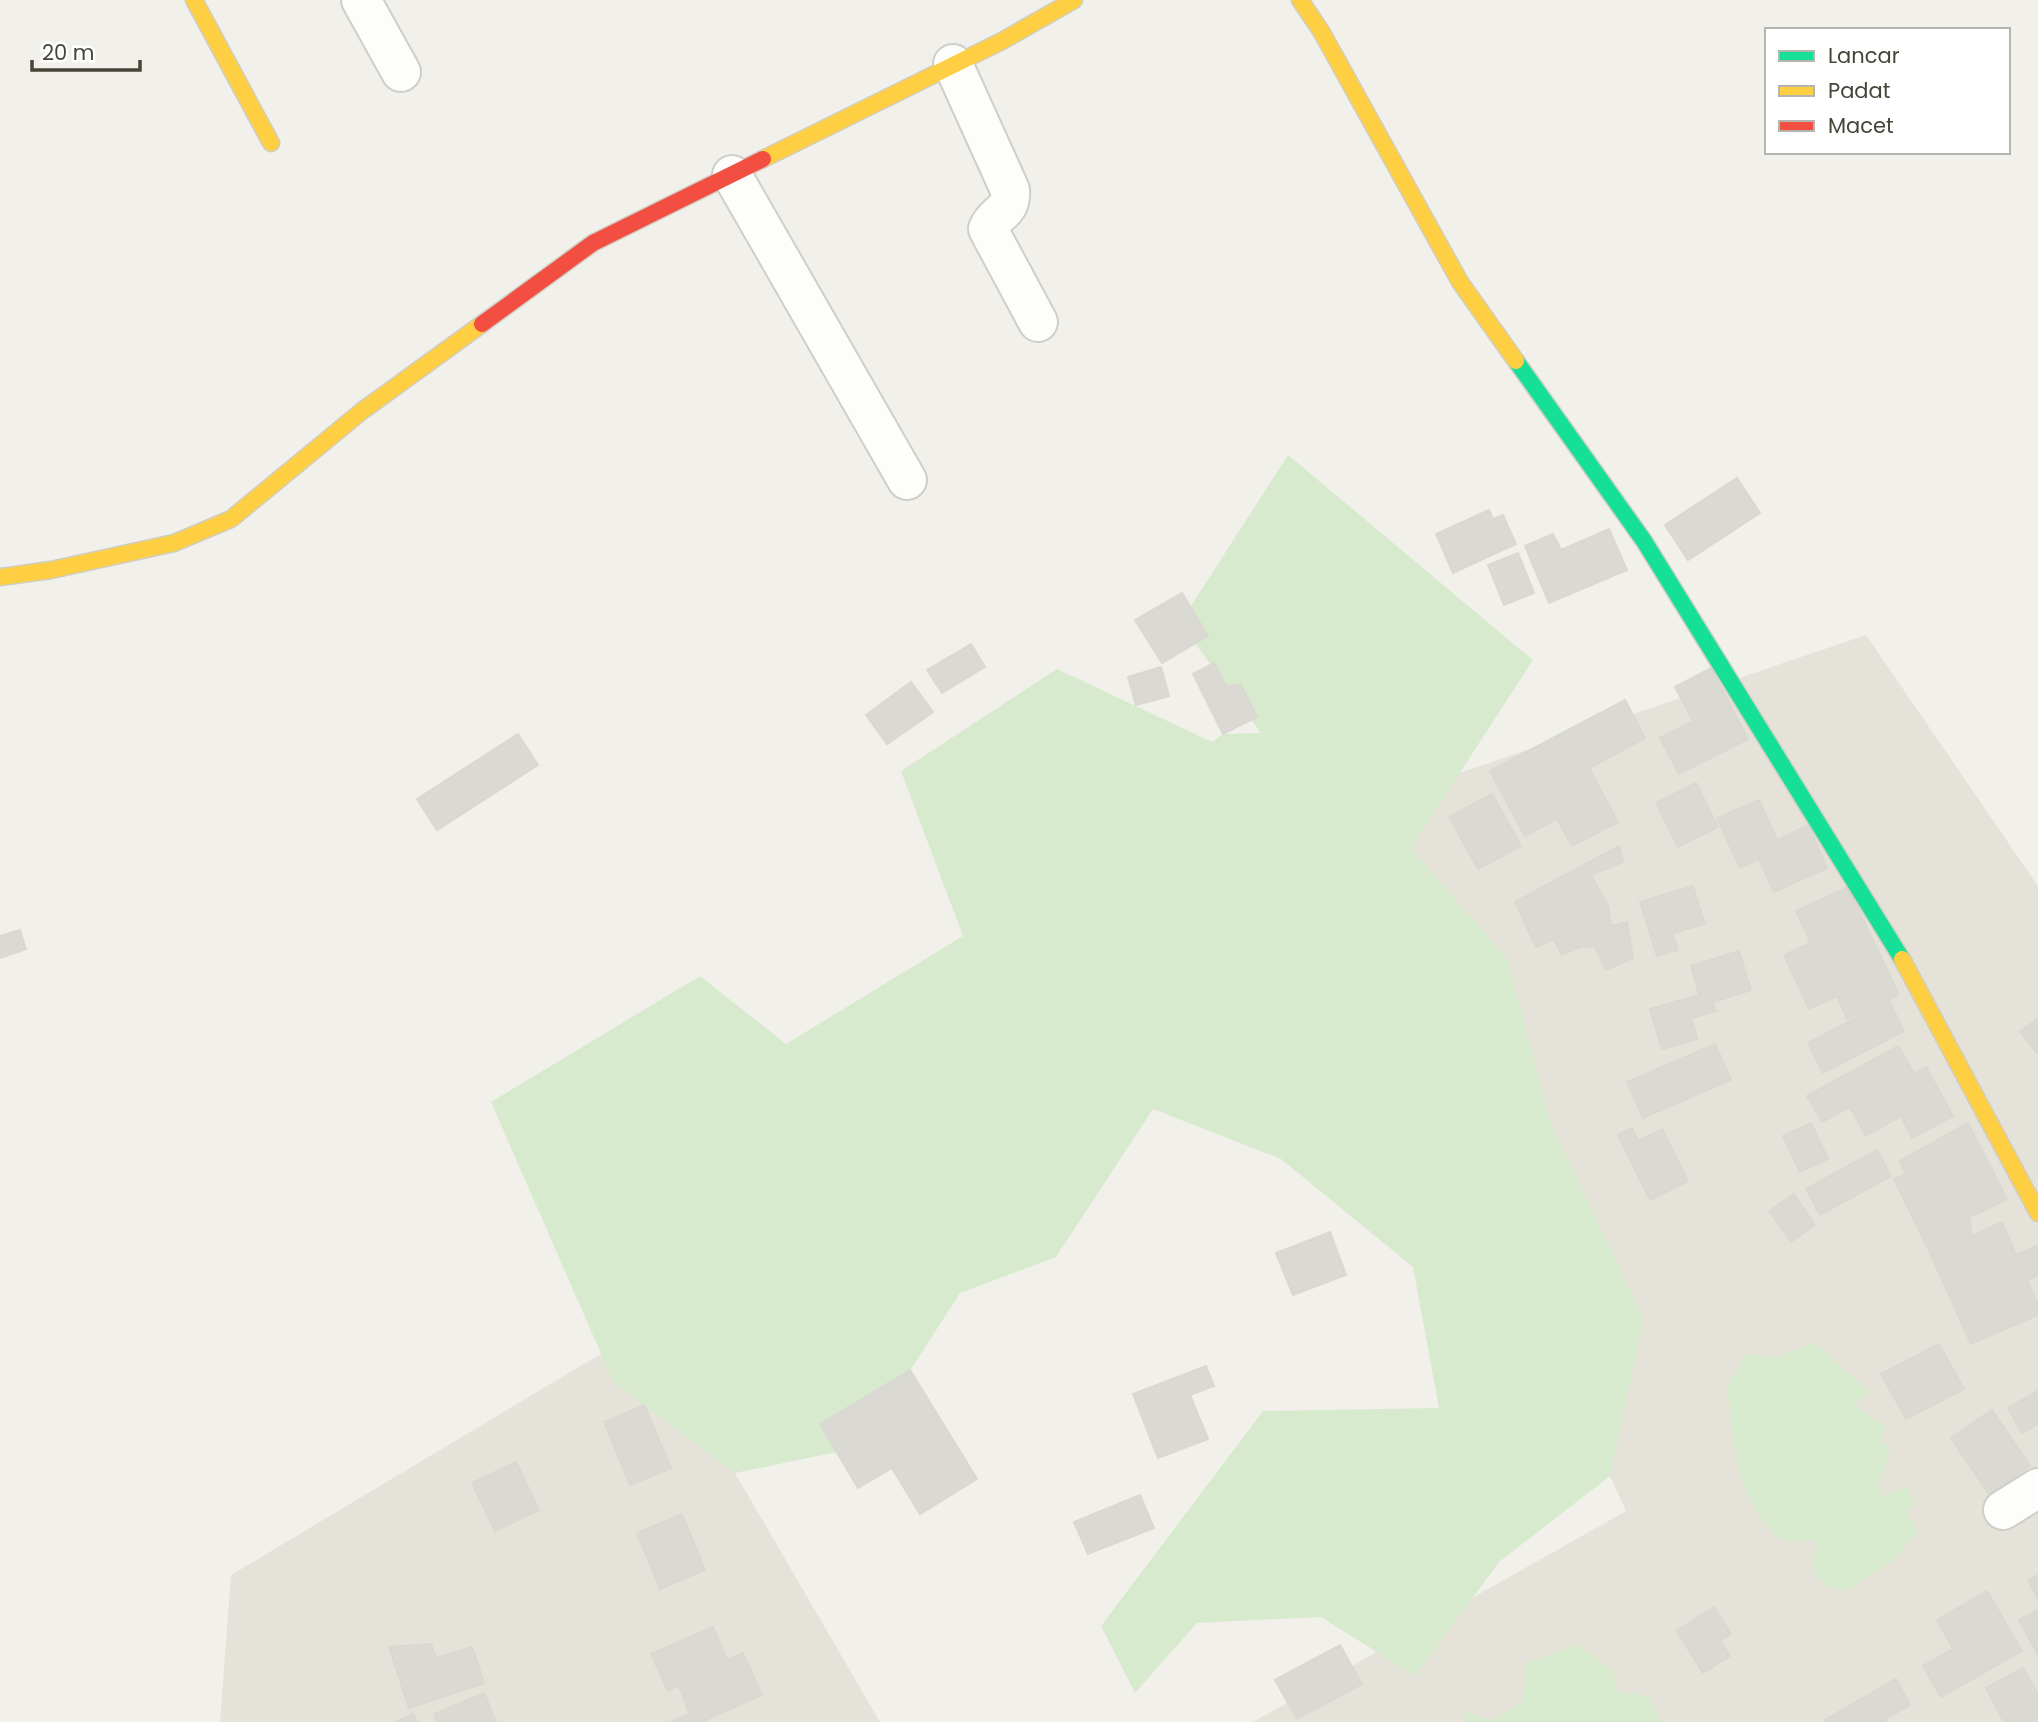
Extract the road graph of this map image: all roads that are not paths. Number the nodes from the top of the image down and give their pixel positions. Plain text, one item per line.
1 (194, 0) edge
2 (361, 0) edge
3 (1074, 0) edge
4 (1300, 0) edge
5 (953, 64) junction
6 (401, 72) dead end
7 (271, 143) dead end
8 (732, 175) junction
9 (1038, 322) dead end
10 (907, 480) dead end
11 (0, 577) edge
12 (2038, 1213) edge
13 (2038, 1488) edge
14 (2003, 1510) dead end

1 - 7 street
2 - 6 street
3 - 5 street
4 - 12 street
5 - 8 street
5 - 9 street
8 - 10 street
8 - 11 street
13 - 14 street

